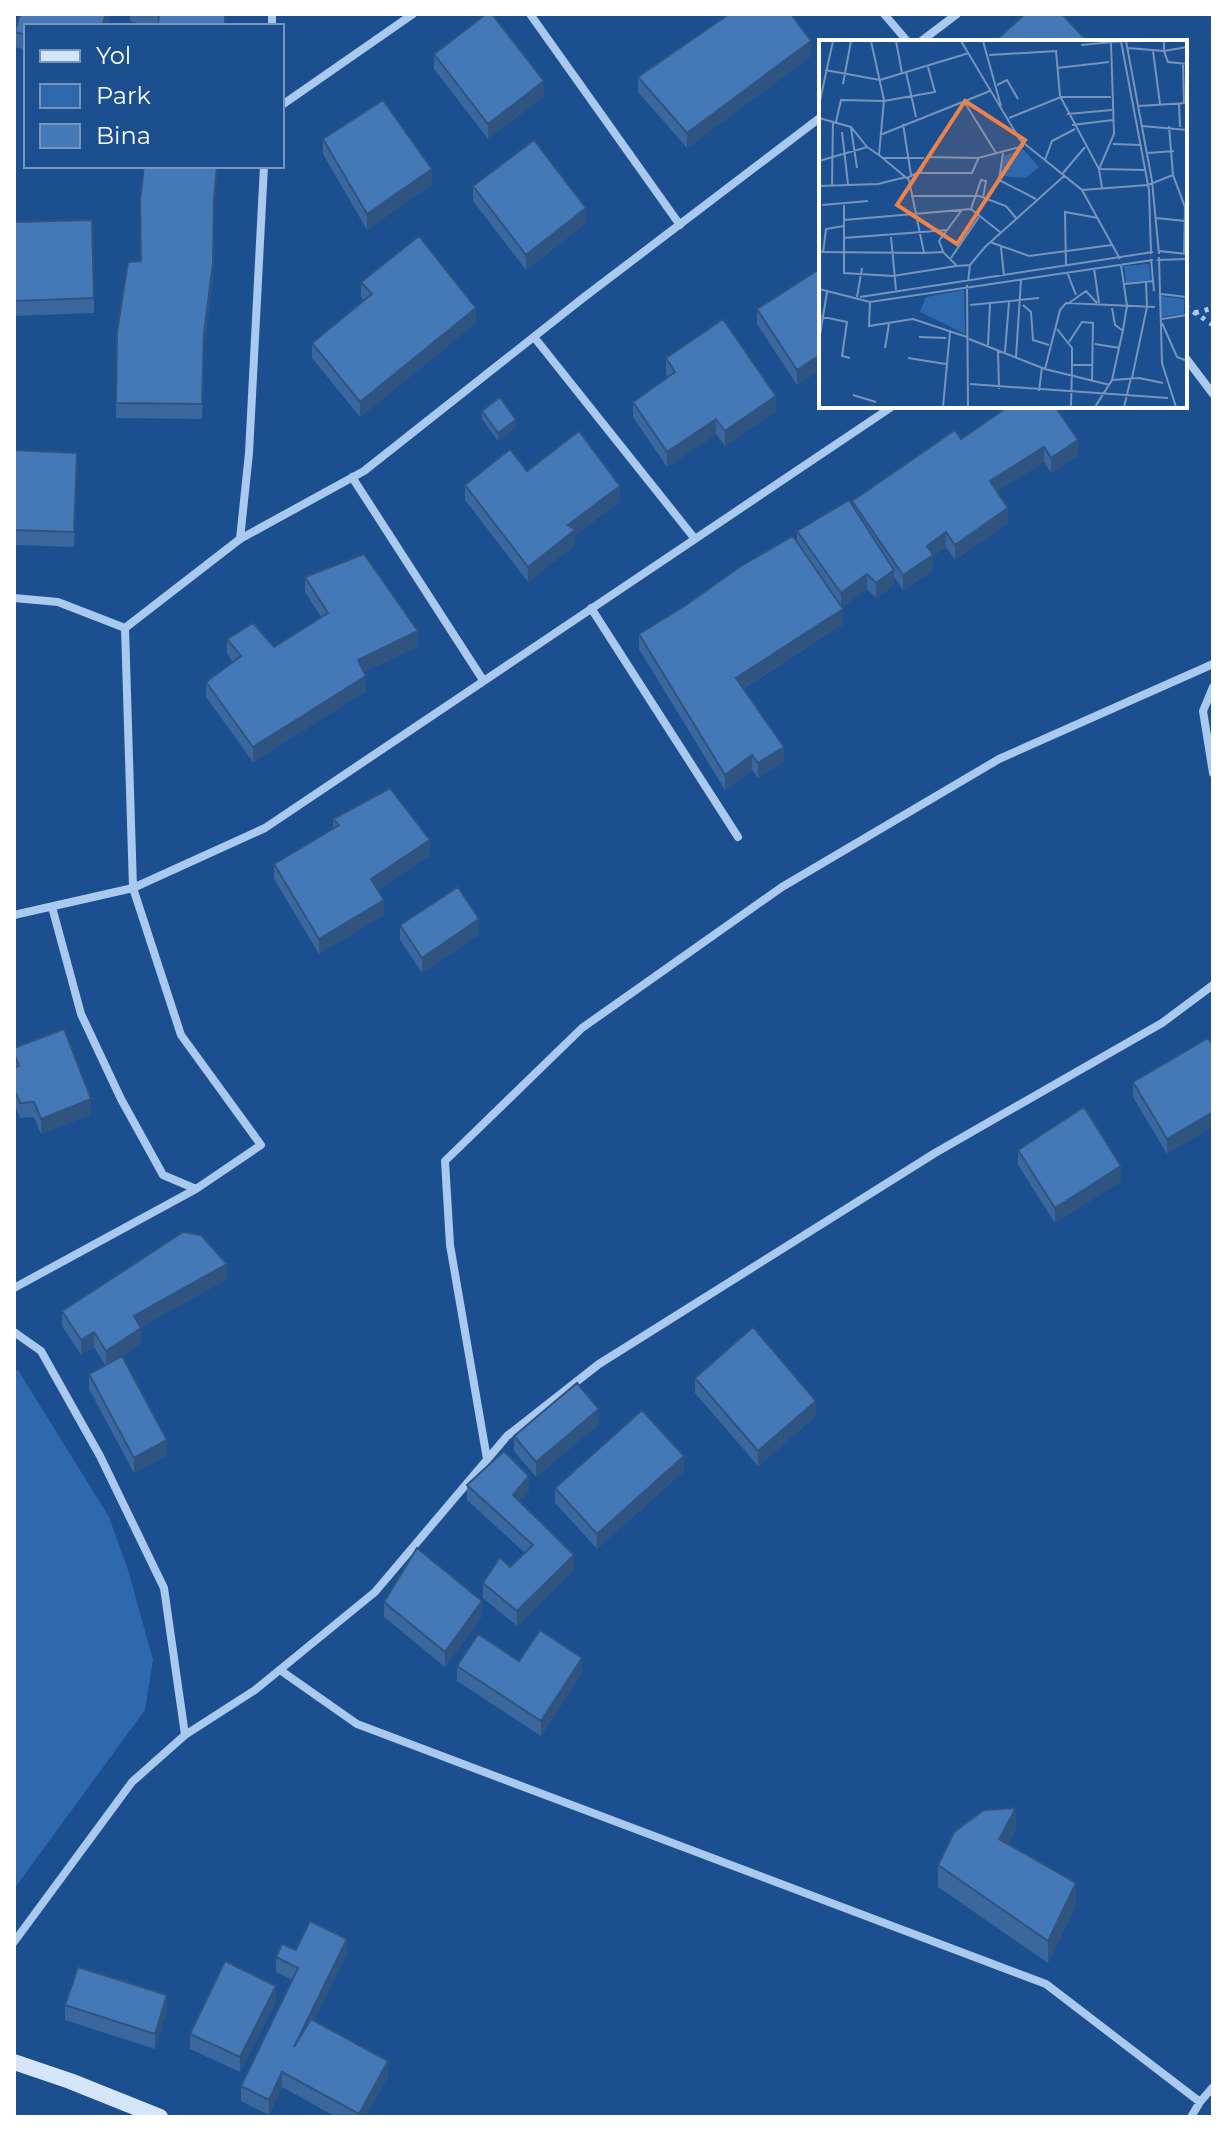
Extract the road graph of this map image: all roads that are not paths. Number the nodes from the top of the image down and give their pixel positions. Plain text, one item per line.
1 (413, 14) edge
2 (530, 14) edge
3 (884, 14) edge
4 (957, 14) edge
5 (906, 40) edge
6 (923, 40) edge
7 (284, 104) edge
8 (819, 119) edge
9 (264, 168) edge
10 (680, 225) junction
11 (534, 337) junction
12 (1187, 360) edge
13 (1213, 394) edge
14 (890, 408) edge
15 (352, 477) junction
16 (240, 539) junction
17 (695, 539) junction
18 (14, 598) edge
19 (591, 608) junction
20 (125, 628) junction
21 (1213, 664) edge
22 (483, 680) junction
23 (1213, 687) edge
24 (1213, 773) edge
25 (738, 837) dead end
26 (133, 888) junction
27 (52, 907) junction
28 (14, 915) edge
29 (1213, 985) edge
30 (196, 1189) junction
31 (14, 1288) edge
32 (14, 1332) edge
33 (487, 1459) junction
34 (280, 1670) junction
35 (185, 1735) junction
36 (14, 1942) edge
37 (14, 2062) edge
38 (1213, 2087) edge
39 (1200, 2102) junction
40 (160, 2117) edge
41 (1191, 2117) edge

1 - 7 street
2 - 10 street
3 - 5 street
4 - 6 street
8 - 10 street
9 - 16 street
10 - 11 street
11 - 15 street
11 - 17 street
12 - 13 street
14 - 17 street
15 - 16 street
15 - 22 street
16 - 20 street
17 - 19 street
18 - 20 street
19 - 22 street
19 - 25 street
20 - 26 street
21 - 33 street
22 - 26 street
23 - 24 street
26 - 27 street
26 - 30 street
27 - 28 street
27 - 30 street
29 - 33 street
30 - 31 street
32 - 35 street
33 - 34 street
34 - 35 street
34 - 39 street
35 - 36 street
37 - 40 main road
38 - 39 street
39 - 41 street

